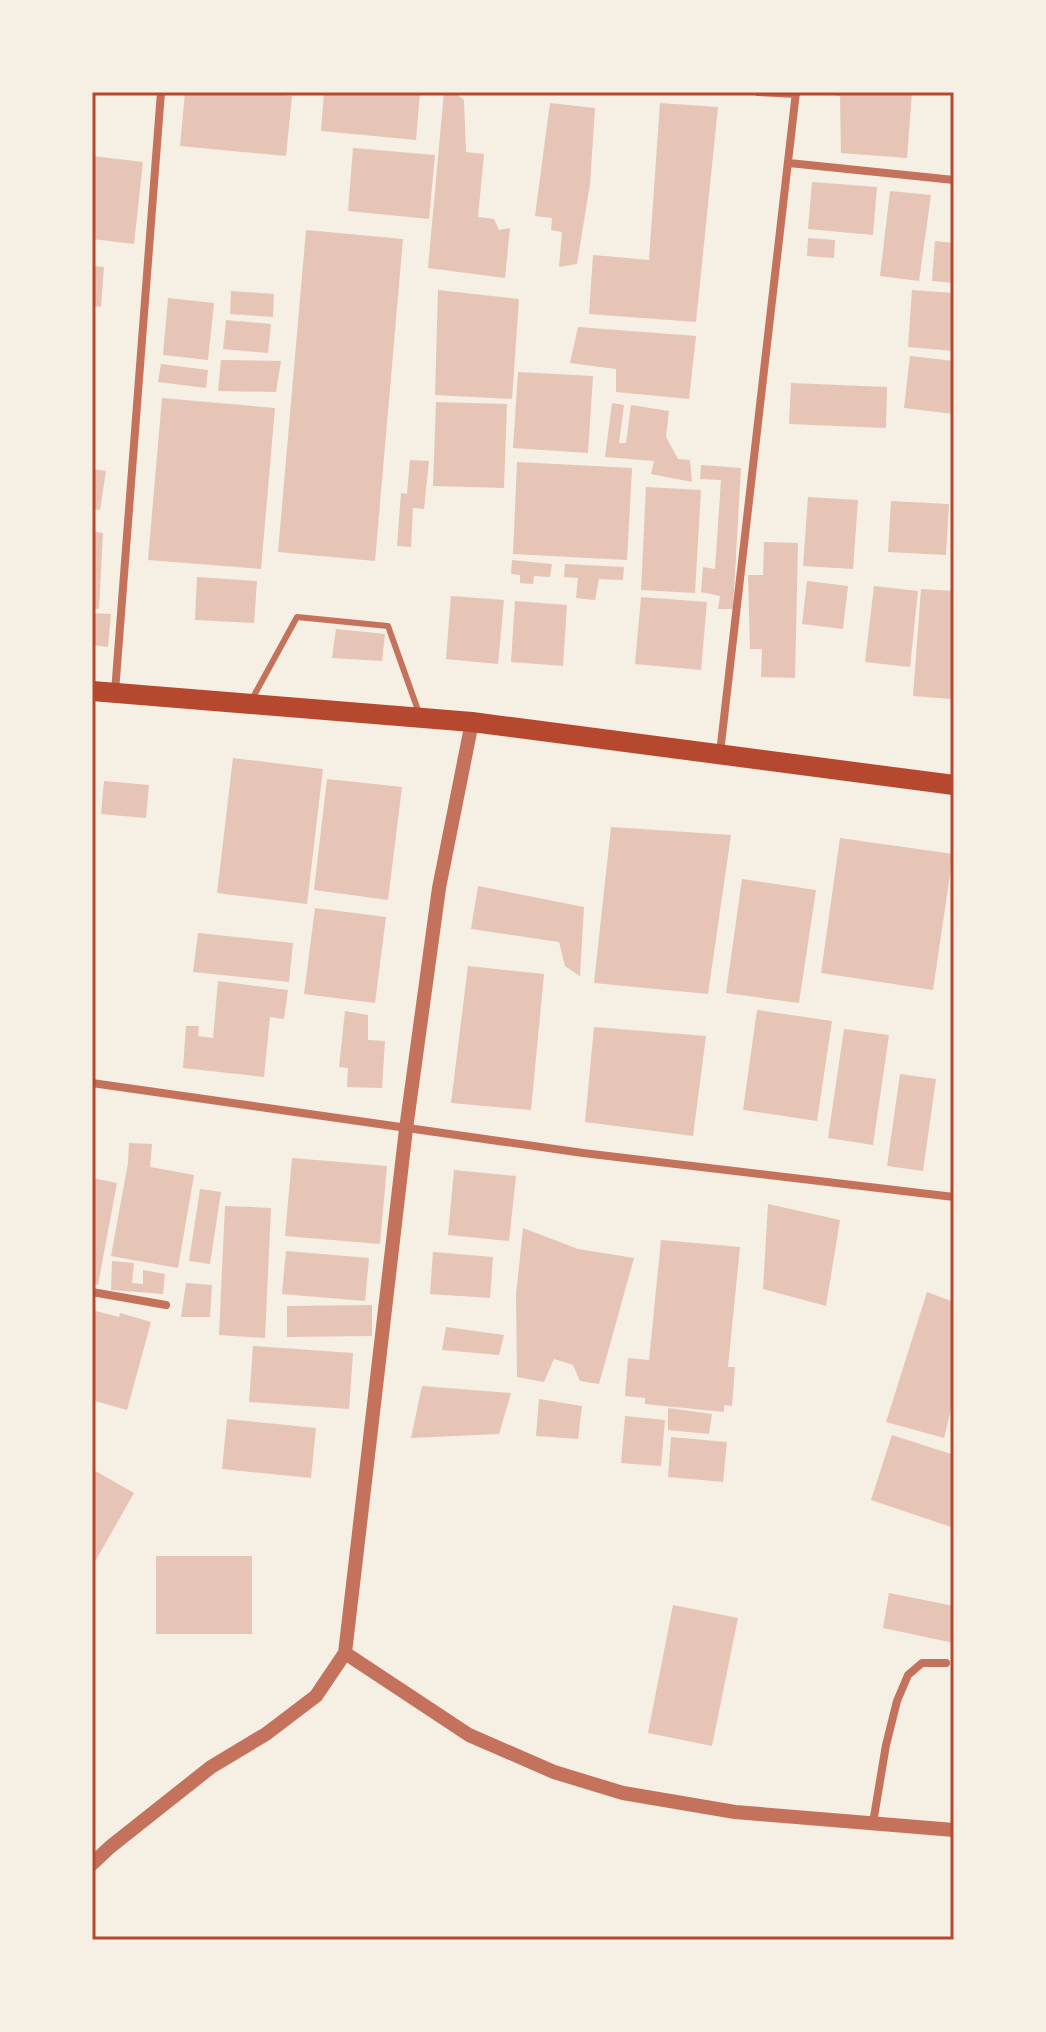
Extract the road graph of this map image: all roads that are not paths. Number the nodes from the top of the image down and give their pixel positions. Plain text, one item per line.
1 (161, 92) edge
2 (758, 92) edge
3 (796, 93) edge
4 (789, 163) junction
5 (954, 180) edge
6 (92, 691) edge
7 (115, 693) junction
8 (249, 704) junction
9 (421, 718) junction
10 (472, 722) junction
11 (720, 754) junction
12 (954, 785) edge
13 (92, 1083) edge
14 (406, 1129) junction
15 (954, 1197) edge
16 (92, 1292) edge
17 (166, 1305) dead end
18 (345, 1653) junction
19 (946, 1663) dead end
20 (873, 1823) junction
21 (954, 1830) edge
22 (92, 1864) edge

1 - 7 street
2 - 3 street
3 - 4 street
4 - 5 street
4 - 11 street
6 - 7 main road
7 - 8 main road
8 - 9 main road
8 - 9 lane
9 - 10 main road
10 - 11 main road
10 - 14 street
11 - 12 main road
13 - 14 street
14 - 15 street
14 - 18 street
16 - 17 street
18 - 20 street
18 - 22 street
19 - 20 street
20 - 21 street

